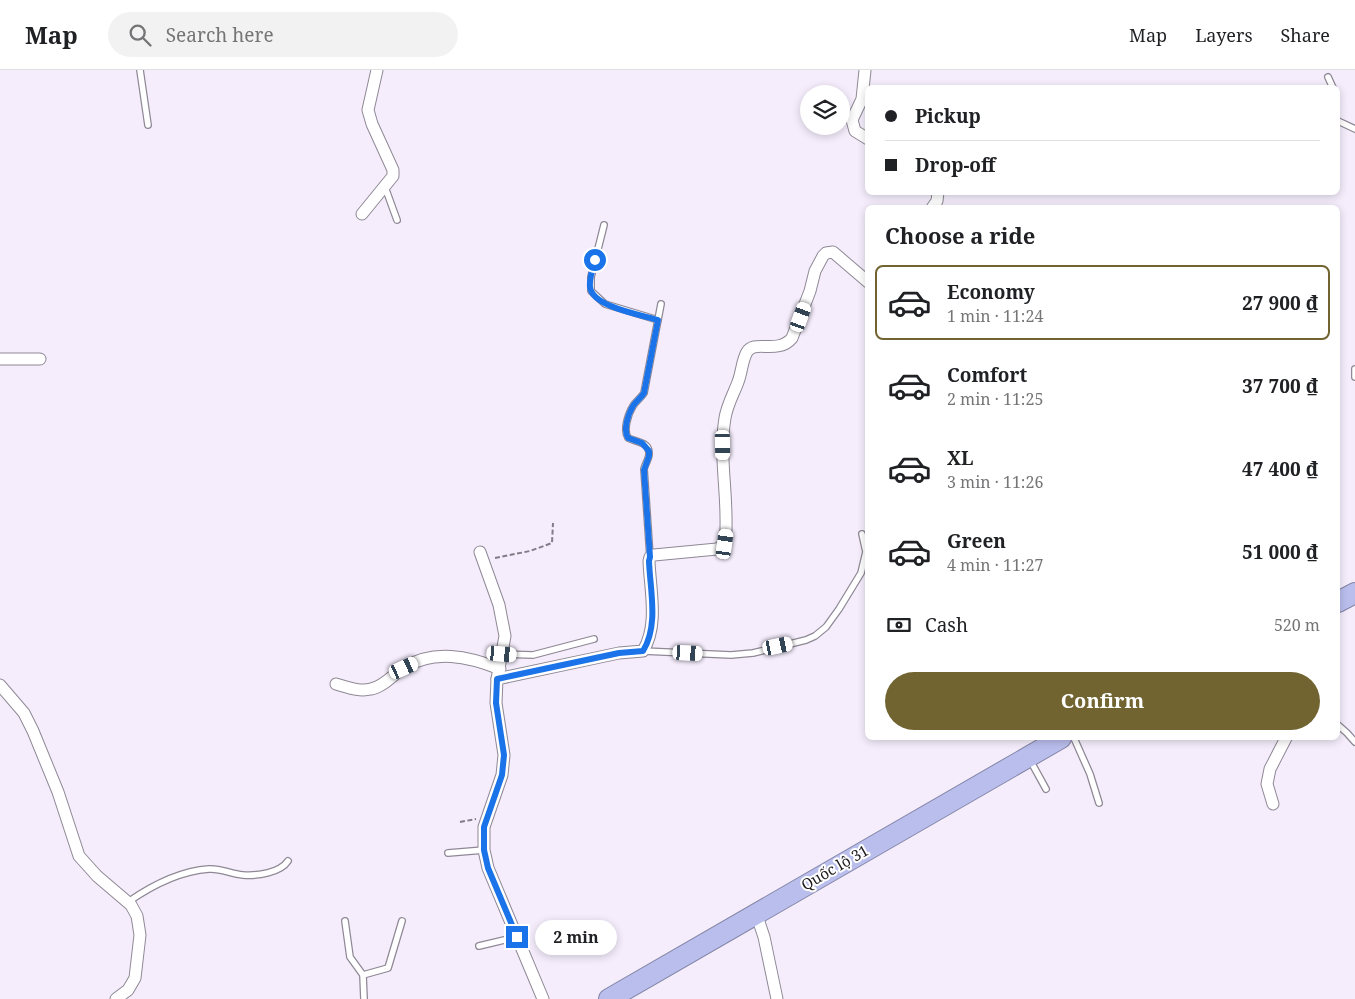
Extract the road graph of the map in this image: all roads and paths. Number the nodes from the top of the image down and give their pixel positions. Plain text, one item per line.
1 (140, 70) edge
2 (377, 70) edge
3 (865, 70) edge
4 (1328, 77) dead end
5 (1332, 85) edge
6 (1340, 122) edge
7 (148, 125) dead end
8 (1355, 130) edge
9 (865, 137) edge
10 (385, 187) junction
11 (362, 214) dead end
12 (397, 220) dead end
13 (604, 225) dead end
14 (865, 279) edge
15 (661, 304) dead end
16 (658, 320) junction
17 (0, 359) edge
18 (40, 359) dead end
19 (1355, 369) edge
20 (1355, 376) edge
21 (553, 523) dead end
22 (862, 534) dead end
23 (865, 548) edge
24 (481, 556) joint
25 (865, 556) edge
26 (650, 557) junction
27 (594, 640) dead end
28 (643, 651) junction
29 (502, 654) junction
30 (498, 674) junction
31 (336, 684) dead end
32 (0, 685) edge
33 (1340, 727) edge
34 (1057, 740) edge
35 (1075, 740) edge
36 (1285, 740) edge
37 (1355, 742) edge
38 (1027, 756) junction
39 (1046, 789) dead end
40 (1099, 803) dead end
41 (1273, 804) dead end
42 (484, 850) junction
43 (448, 854) dead end
44 (288, 861) dead end
45 (128, 902) junction
46 (756, 913) junction
47 (345, 921) dead end
48 (402, 921) dead end
49 (517, 937) junction
50 (480, 946) dead end
51 (363, 975) junction
52 (116, 999) edge
53 (364, 999) edge
54 (543, 999) edge
55 (609, 999) edge
56 (777, 999) edge

1 - 7 lane
2 - 10 street
3 - 9 street
4 - 5 lane
6 - 8 lane
10 - 11 street
10 - 12 lane
13 - 16 lane
14 - 26 street
15 - 16 lane
16 - 26 lane
17 - 18 street
19 - 20 lane
21 - 24 path
22 - 23 lane
24 - 29 street
25 - 28 lane
26 - 28 street
27 - 29 lane
28 - 30 street
29 - 30 street
30 - 31 street
30 - 42 street
32 - 45 street
33 - 37 lane
34 - 38 highway, Quốc lộ 31
35 - 40 lane
36 - 41 street
38 - 39 lane
38 - 46 highway, Quốc lộ 31
42 - 43 lane
42 - 49 street
44 - 45 lane
45 - 52 street
46 - 55 highway, Quốc lộ 31
46 - 56 street
47 - 51 lane
48 - 51 lane
49 - 50 lane
49 - 54 street
51 - 53 lane

